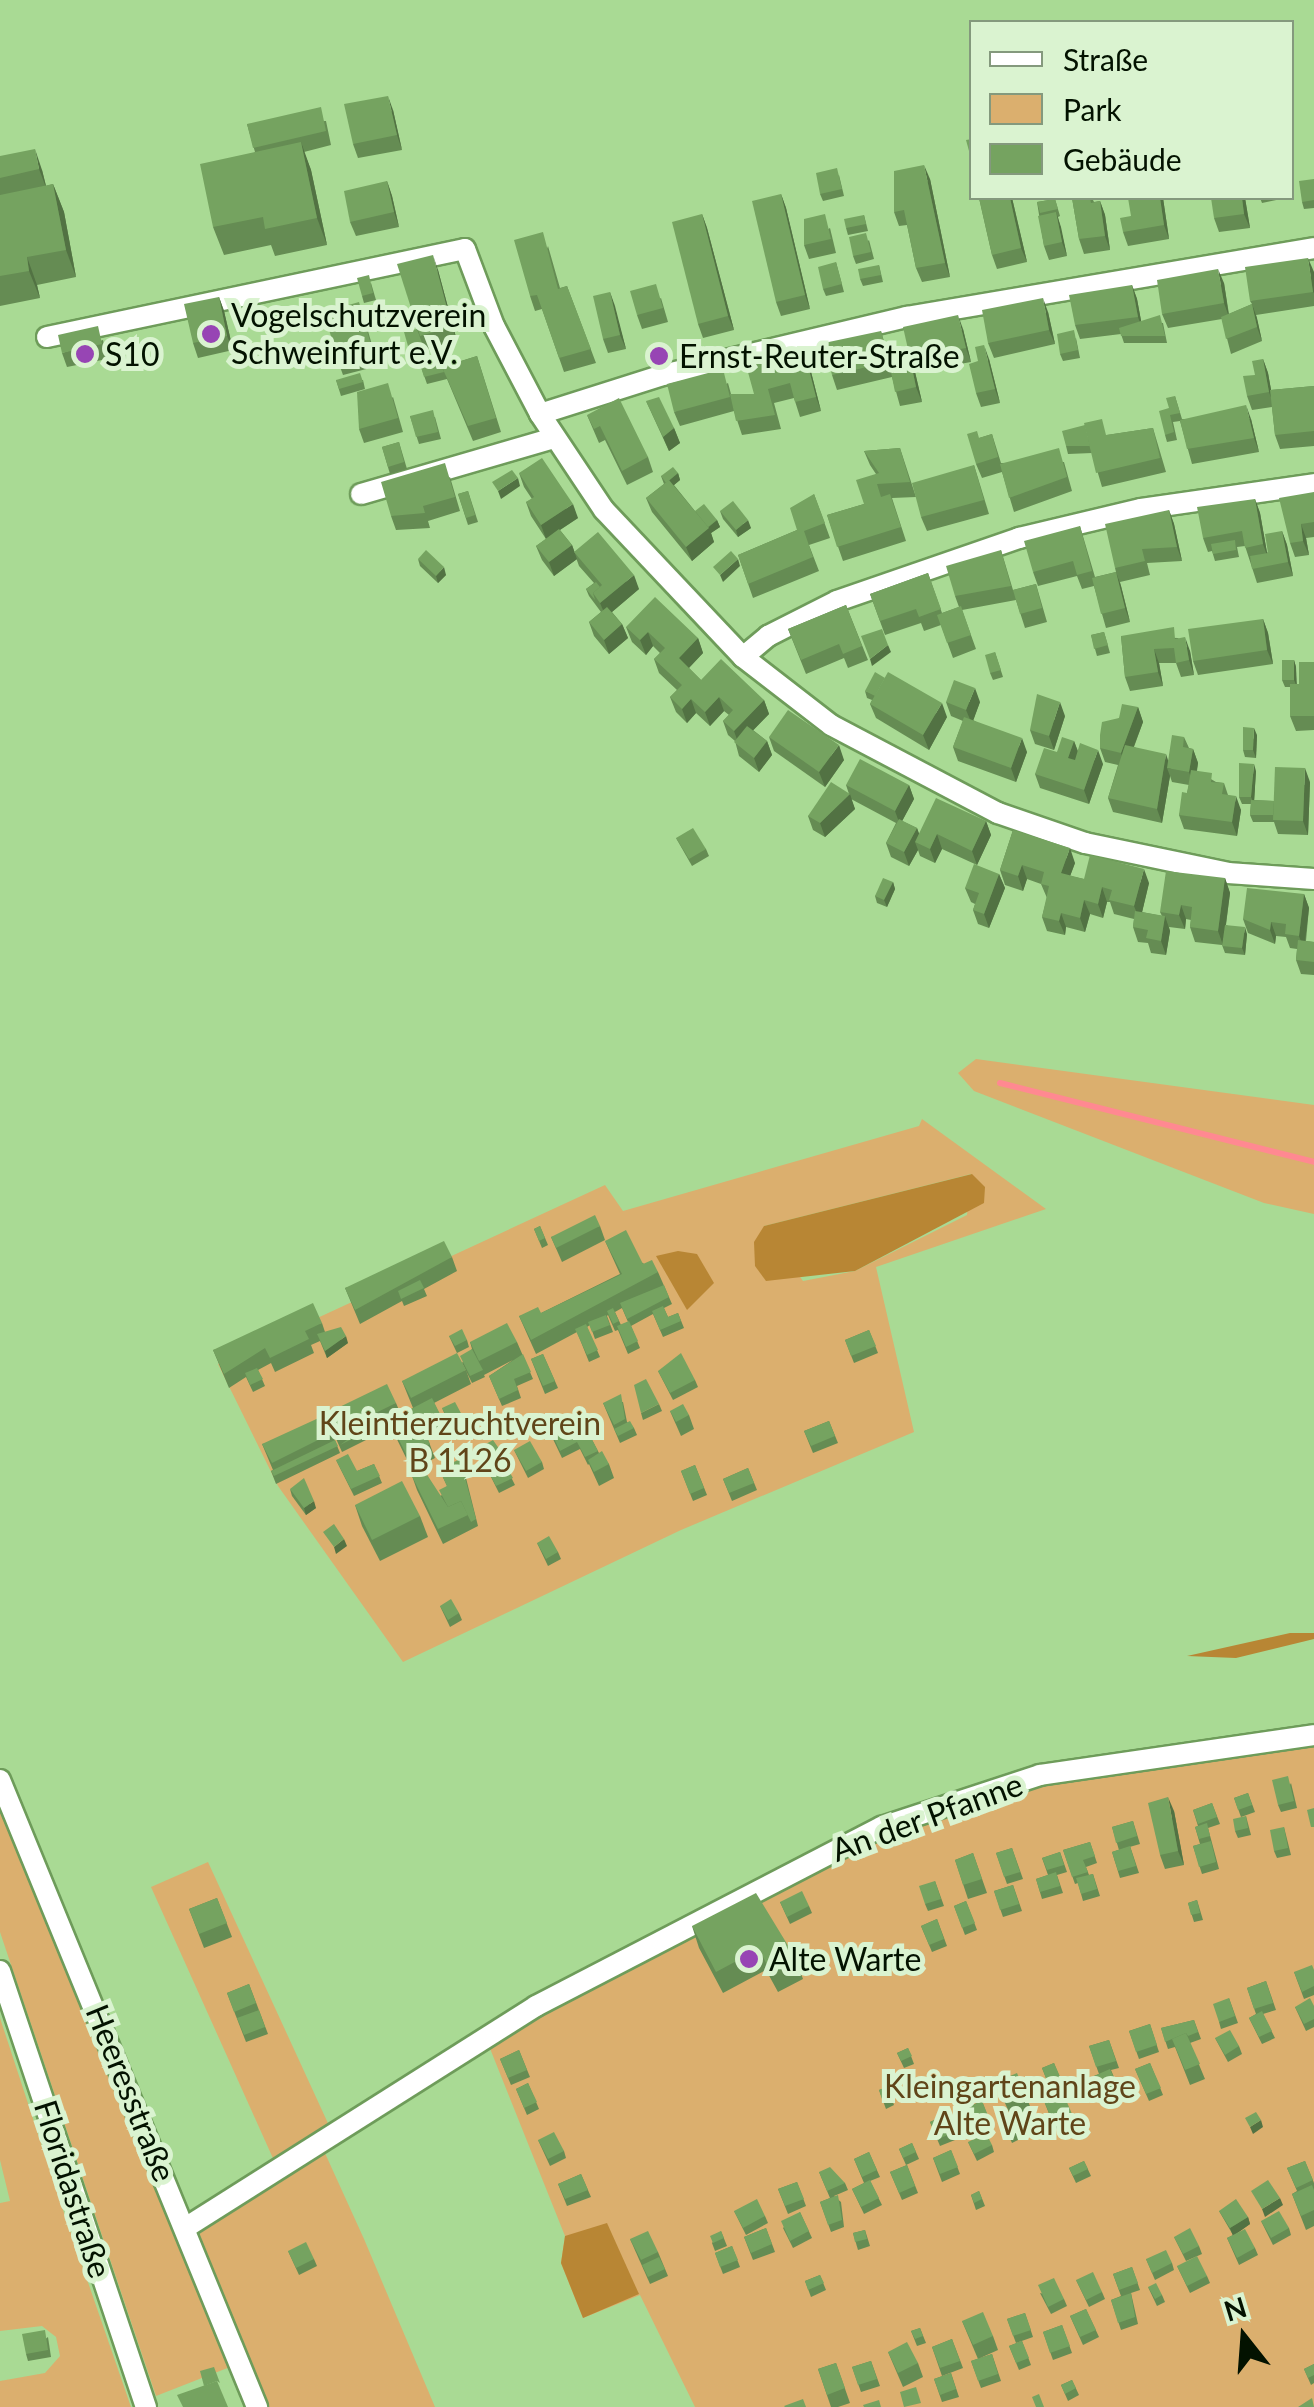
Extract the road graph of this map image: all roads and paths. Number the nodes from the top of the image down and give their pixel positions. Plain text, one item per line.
1 (1314, 248) edge
2 (47, 337) dead end
3 (540, 414) junction
4 (554, 438) junction
5 (1314, 484) edge
6 (360, 494) dead end
7 (743, 657) junction
8 (1314, 879) edge
9 (1314, 1735) edge
10 (0, 1780) edge
11 (0, 1971) edge
12 (185, 2228) junction
13 (146, 2407) edge
14 (257, 2407) edge

1 - 3 street
2 - 3 street
3 - 4 street
4 - 6 street
4 - 7 street
5 - 7 street
7 - 8 street
9 - 12 street, An der Pfanne
10 - 12 street, Heeresstraße
11 - 13 street, Floridastraße
12 - 14 street, Heeresstraße

